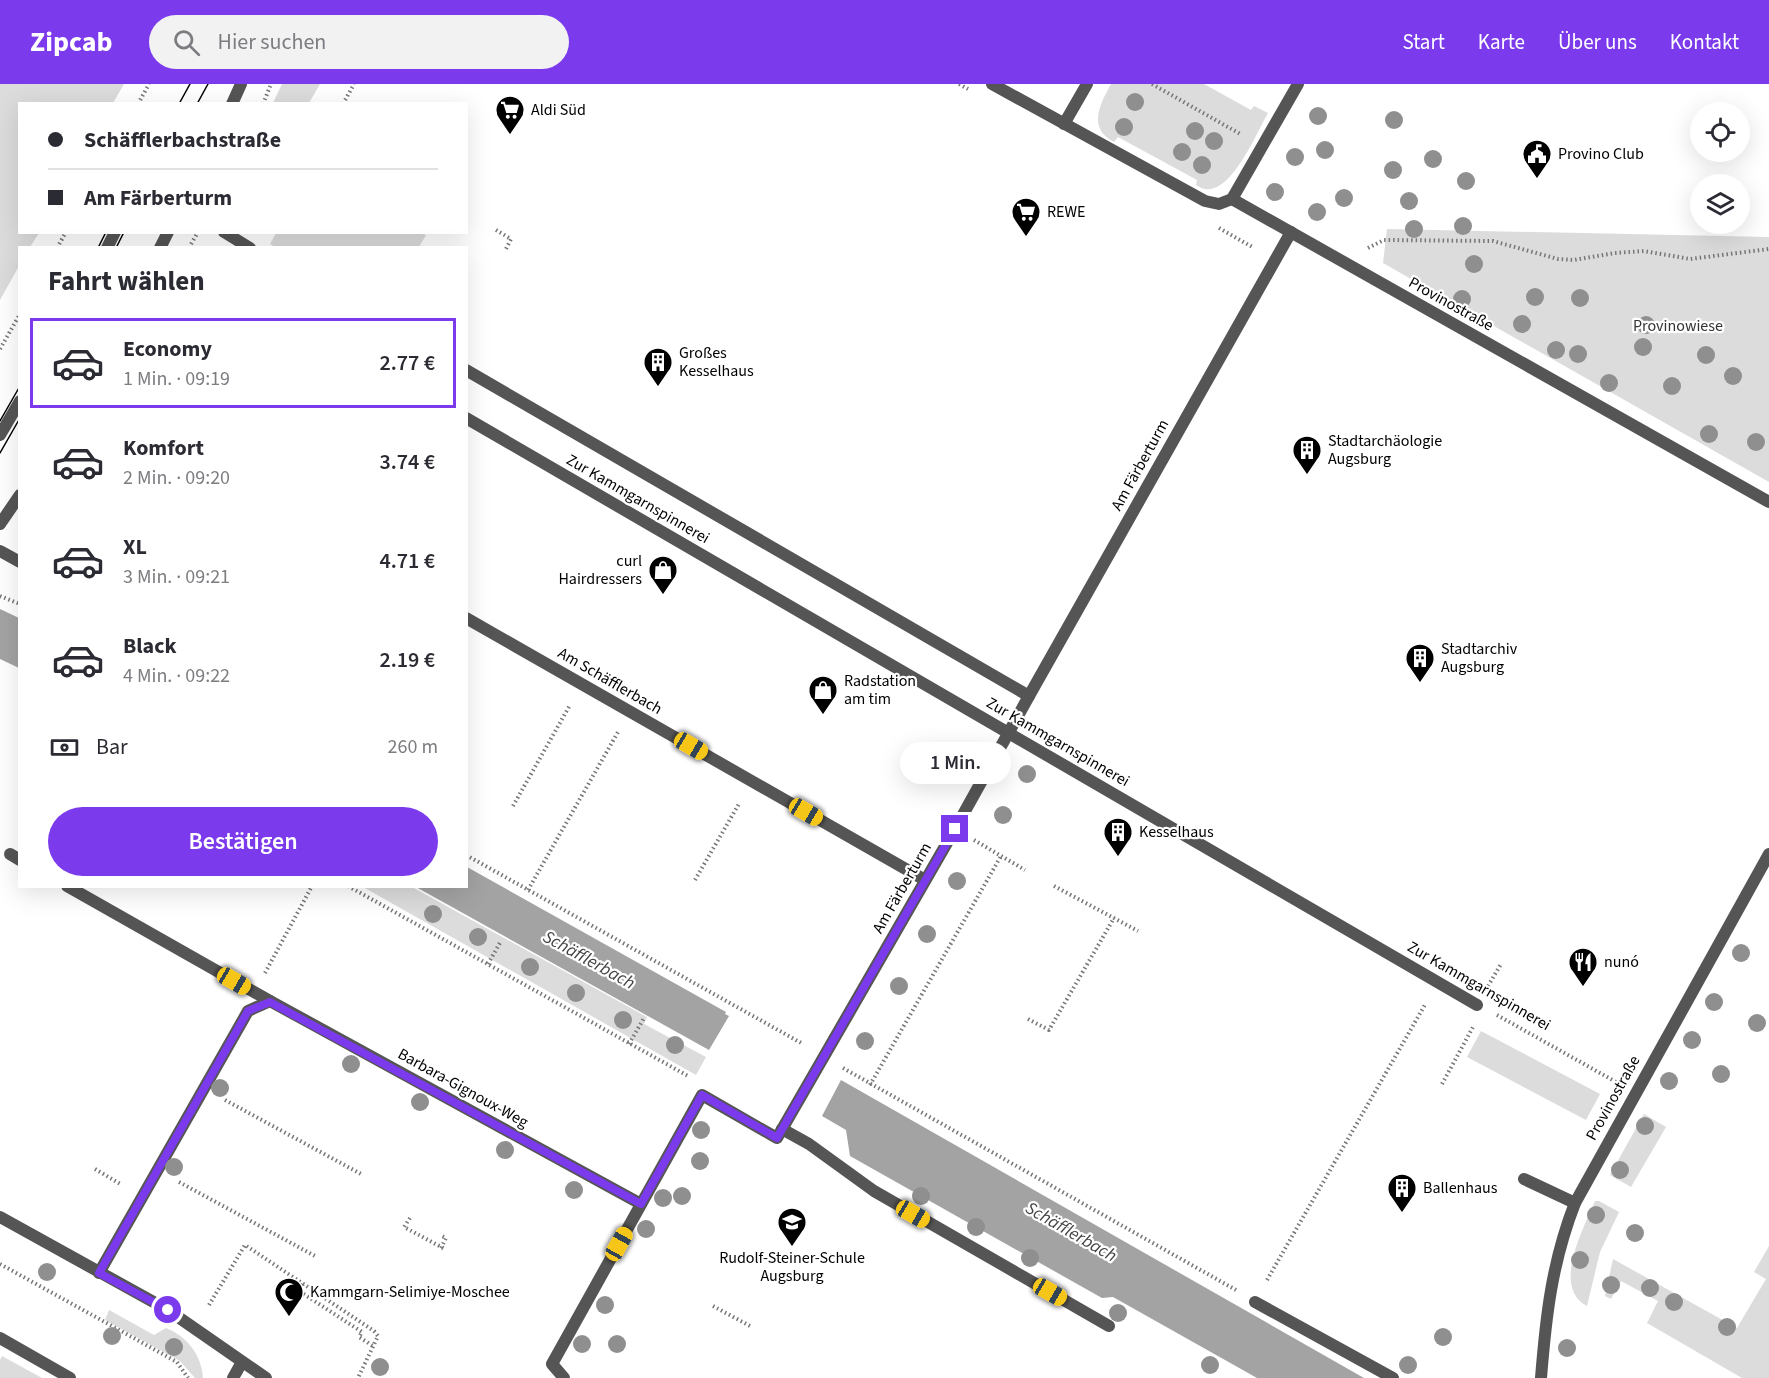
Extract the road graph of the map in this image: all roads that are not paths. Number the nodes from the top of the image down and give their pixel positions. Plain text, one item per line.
1 (241, 84) edge
2 (992, 84) edge
3 (1087, 84) edge
4 (1298, 84) edge
5 (233, 102) edge
6 (1064, 124) junction
7 (1232, 199) junction
8 (1291, 232) junction
9 (227, 234) edge
10 (247, 246) edge
11 (468, 371) edge
12 (18, 404) edge
13 (468, 419) edge
14 (0, 435) edge
15 (18, 498) edge
16 (1769, 502) edge
17 (0, 524) edge
18 (0, 551) edge
19 (18, 561) edge
20 (468, 619) edge
21 (1029, 696) junction
22 (1010, 733) junction
23 (1769, 854) edge
24 (926, 880) junction
25 (71, 888) edge
26 (270, 1002) junction
27 (1481, 1006) road end
28 (782, 1129) junction
29 (1524, 1179) dead end
30 (1575, 1203) junction
31 (641, 1204) junction
32 (0, 1217) edge
33 (99, 1273) junction
34 (1255, 1302) road end
35 (1109, 1326) dead end
36 (0, 1338) edge
37 (242, 1362) junction
38 (70, 1378) edge
39 (233, 1378) edge
40 (266, 1378) edge
41 (564, 1378) edge
42 (1393, 1378) edge
43 (1541, 1378) edge

1 - 5 street
2 - 6 street
3 - 6 street
4 - 7 street
6 - 7 street
7 - 8 street, Provinostraße
8 - 16 street, Provinostraße
8 - 21 street, Am Färberturm
9 - 10 street
11 - 21 street, Zur Kammgarnspinnerei
12 - 14 street
13 - 22 street, Zur Kammgarnspinnerei
15 - 17 street
18 - 19 street
20 - 24 street, Am Schäfflerbach
21 - 22 street, Am Färberturm
22 - 24 street, Am Färberturm
22 - 27 street, Zur Kammgarnspinnerei
23 - 30 street, Provinostraße
24 - 28 street, Am Färberturm
25 - 26 street, Barbara-Gignoux-Weg
26 - 31 street, Barbara-Gignoux-Weg
26 - 33 street
28 - 31 street
28 - 35 street
29 - 30 street
30 - 43 street, Provinostraße
31 - 41 street
32 - 33 street
33 - 37 street
34 - 42 street
36 - 38 street
37 - 39 street
37 - 40 street

